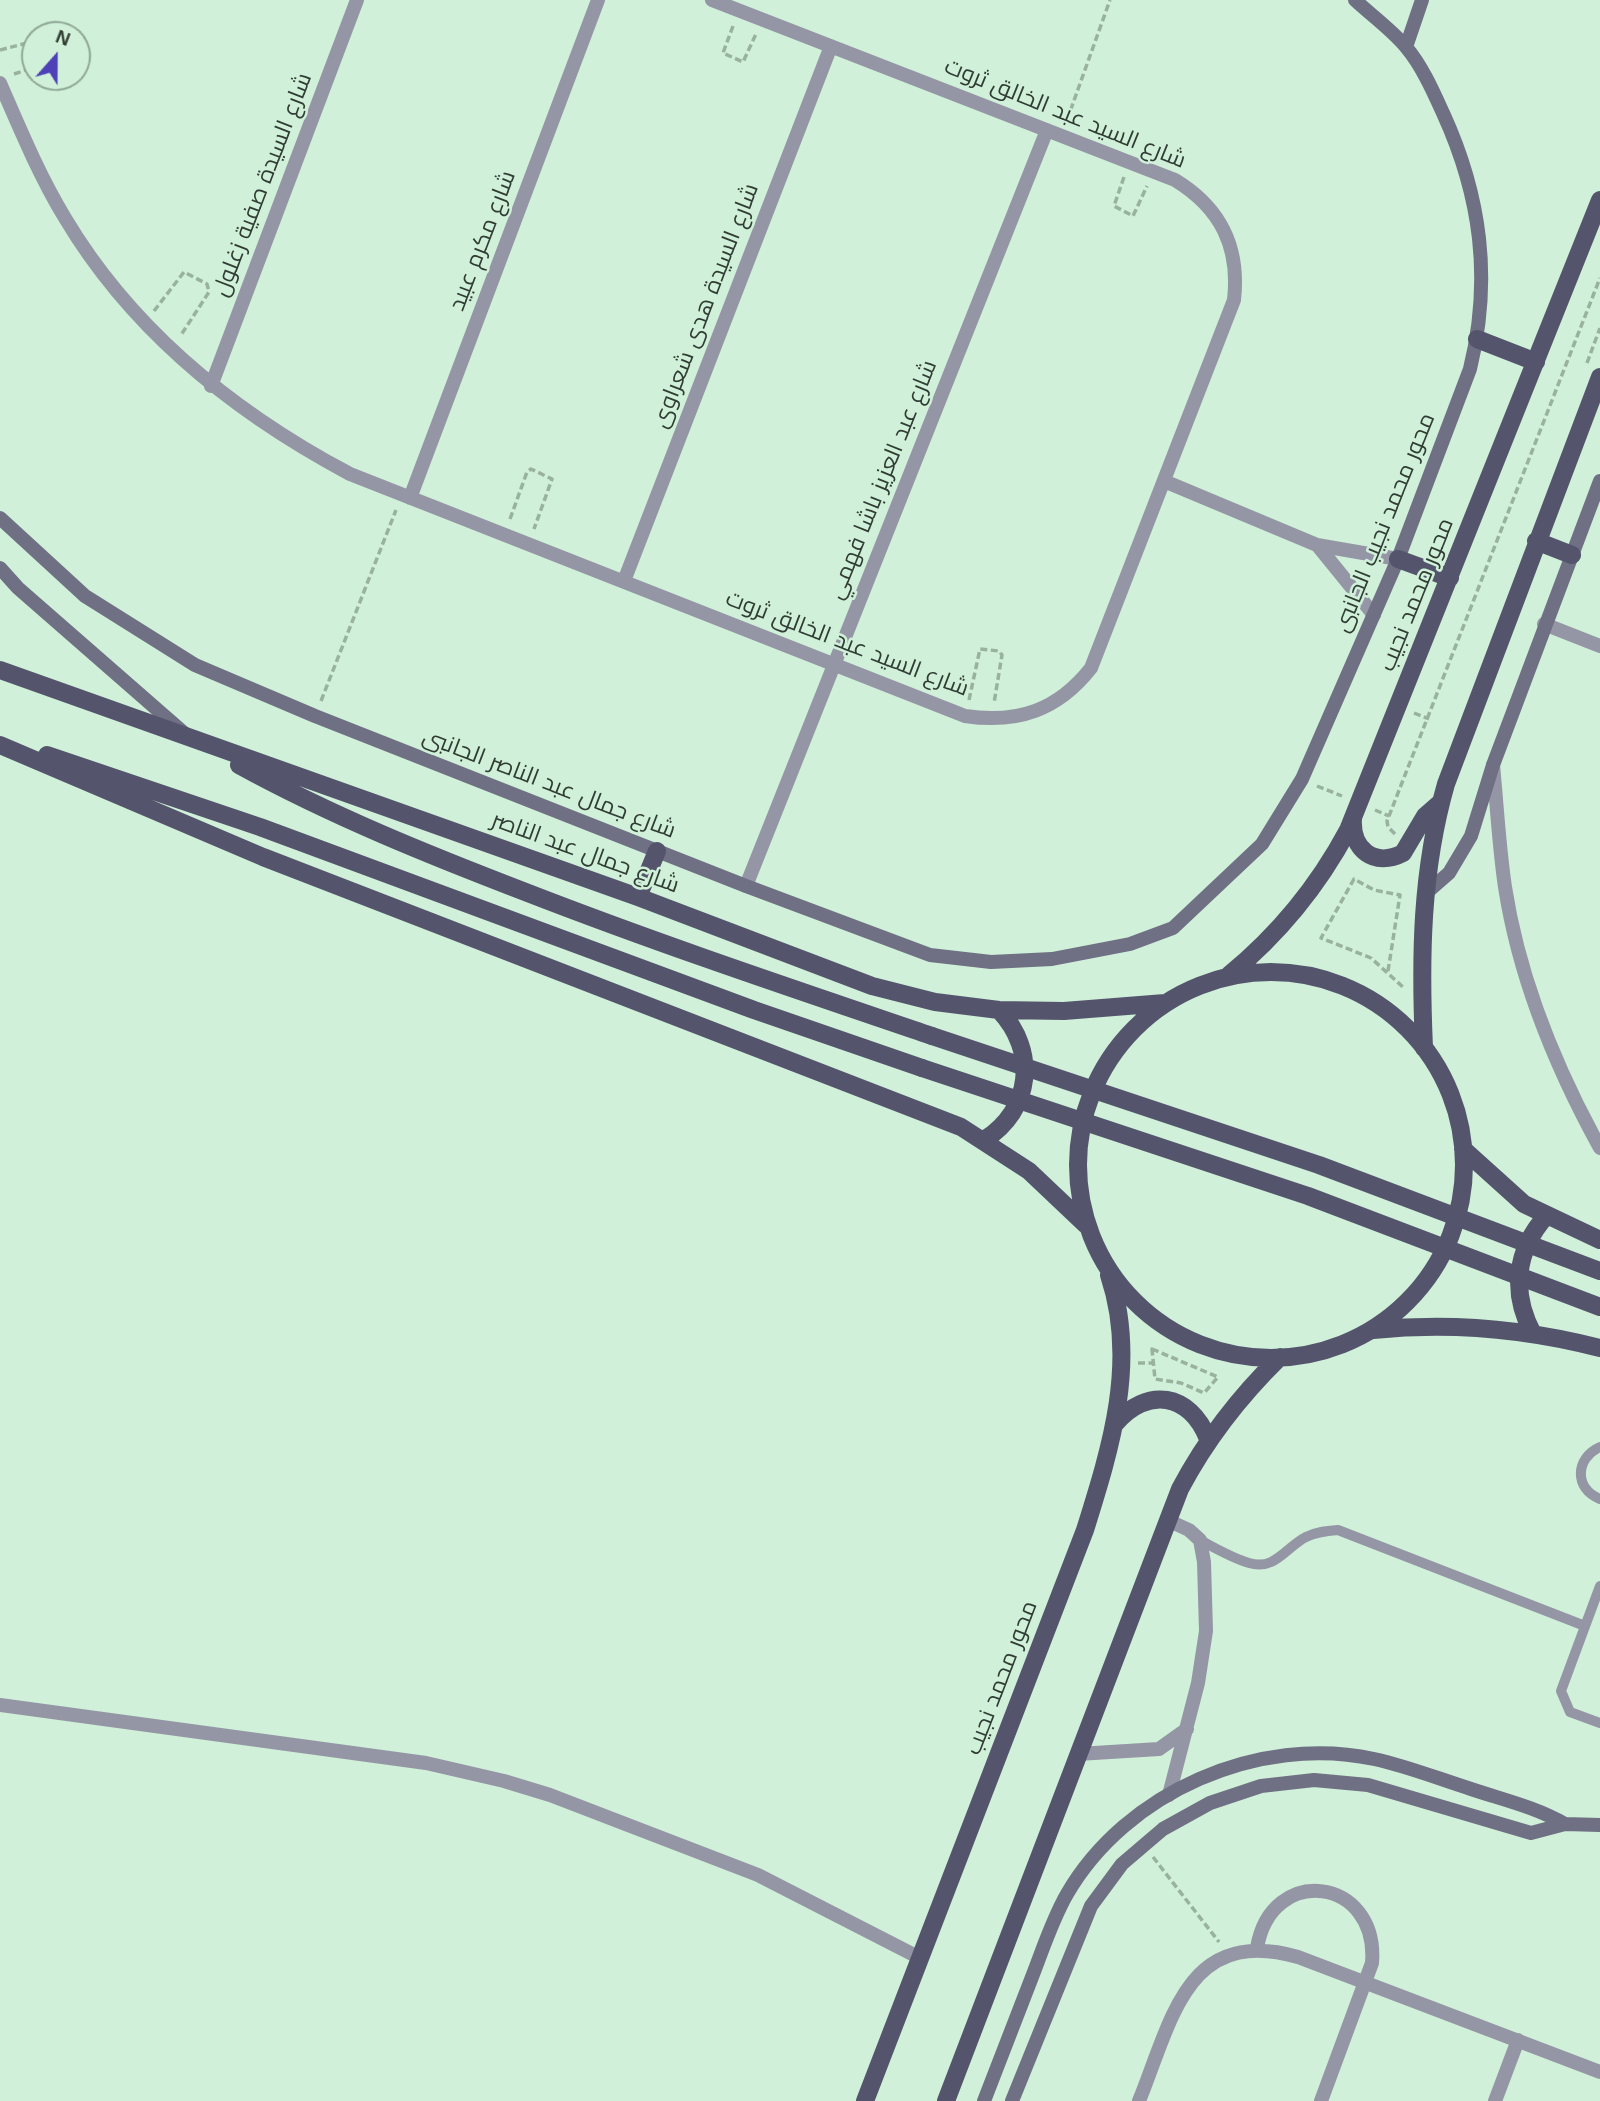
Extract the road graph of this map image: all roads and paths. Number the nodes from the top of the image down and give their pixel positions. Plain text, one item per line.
1 (357, 0) edge
2 (598, 0) edge
3 (712, 0) edge
4 (1110, 0) edge
5 (1355, 0) edge
6 (1422, 0) edge
7 (739, 10) junction
8 (762, 19) junction
9 (21, 45) edge
10 (831, 46) junction
11 (1406, 47) junction
12 (0, 50) edge
13 (6, 79) edge
14 (4, 102) edge
15 (1054, 133) junction
16 (1130, 162) junction
17 (1153, 171) junction
18 (1600, 200) edge
19 (1600, 278) edge
20 (145, 324) junction
21 (1600, 328) edge
22 (1477, 339) junction
23 (171, 351) junction
24 (1536, 362) junction
25 (1592, 375) edge
26 (211, 386) junction
27 (1164, 481) junction
28 (1600, 481) edge
29 (406, 496) junction
30 (0, 518) edge
31 (504, 534) junction
32 (1536, 541) junction
33 (528, 544) junction
34 (1317, 545) junction
35 (1572, 555) junction
36 (1398, 559) junction
37 (0, 568) edge
38 (1450, 578) junction
39 (624, 582) junction
40 (1374, 615) junction
41 (1544, 624) junction
42 (1600, 646) edge
43 (835, 664) junction
44 (0, 670) edge
45 (315, 716) junction
46 (965, 716) junction
47 (991, 720) junction
48 (190, 738) junction
49 (0, 743) edge
50 (1493, 765) junction
51 (1441, 802) junction
52 (1353, 819) junction
53 (1401, 835) dead end
54 (657, 851) junction
55 (746, 886) junction
56 (1424, 894) junction
57 (638, 897) junction
58 (1130, 944) joint
59 (1388, 971) joint
60 (1228, 976) junction
61 (1165, 1003) junction
62 (999, 1010) junction
63 (1424, 1048) junction
64 (984, 1140) junction
65 (1600, 1148) edge
66 (1464, 1149) junction
67 (1546, 1216) junction
68 (1087, 1226) junction
69 (1600, 1240) edge
70 (1104, 1262) junction
71 (1600, 1270) edge
72 (1600, 1307) edge
73 (1369, 1331) junction
74 (1533, 1334) junction
75 (1600, 1348) edge
76 (1280, 1357) junction
77 (1204, 1393) joint
78 (1115, 1424) junction
79 (1208, 1439) junction
80 (1600, 1447) edge
81 (1600, 1499) edge
82 (1167, 1520) junction
83 (1200, 1540) junction
84 (1600, 1586) edge
85 (1585, 1626) junction
86 (0, 1706) edge
87 (1600, 1723) edge
88 (1186, 1730) junction
89 (1078, 1754) junction
90 (1169, 1795) junction
91 (1565, 1824) junction
92 (1600, 1825) edge
93 (1144, 1845) junction
94 (1256, 1948) junction
95 (1229, 1955) junction
96 (920, 1958) junction
97 (1367, 1983) junction
98 (1518, 2040) junction
99 (1600, 2071) edge
100 (865, 2101) edge
101 (946, 2101) edge
102 (984, 2101) edge
103 (1012, 2101) edge
104 (1139, 2101) edge
105 (1321, 2101) edge
106 (1495, 2101) edge

1 - 26 street, شارع السيدة صفية زغلول
2 - 29 street, شارع مكرم عبيد
3 - 7 street, شارع السيد عبد الخالق ثروت
4 - 15 path
5 - 11 street, محور محمد نجيب الجانبى
6 - 11 street
7 - 8 street, شارع السيد عبد الخالق ثروت
7 - 8 path
8 - 10 street, شارع السيد عبد الخالق ثروت
9 - 12 path
10 - 15 street, شارع السيد عبد الخالق ثروت
10 - 39 street, شارع السيدة هدى شعراوى
11 - 22 street, محور محمد نجيب الجانبى
13 - 14 street, شارع السيد عبد الخالق ثروت
14 - 20 street, شارع السيد عبد الخالق ثروت
15 - 16 street, شارع السيد عبد الخالق ثروت
15 - 43 street, شارع عبد العزيز باشا فهمي
16 - 17 street, شارع السيد عبد الخالق ثروت
16 - 17 path
17 - 27 street, شارع السيد عبد الخالق ثروت
18 - 24 main road, محور محمد نجيب
19 - 53 path
20 - 23 street, شارع السيد عبد الخالق ثروت
20 - 23 path
21 - 25 path
22 - 24 main road
22 - 36 street, محور محمد نجيب الجانبى
23 - 26 street, شارع السيد عبد الخالق ثروت
24 - 38 main road, محور محمد نجيب
25 - 32 main road
26 - 29 street, شارع السيد عبد الخالق ثروت
27 - 34 street
27 - 47 street, شارع السيد عبد الخالق ثروت
28 - 35 street
29 - 31 street, شارع السيد عبد الخالق ثروت
29 - 45 path
30 - 45 street, شارع جمال عبد الناصر الجانبى
31 - 33 street, شارع السيد عبد الخالق ثروت
31 - 33 path
32 - 35 main road
32 - 51 main road
33 - 39 street, شارع السيد عبد الخالق ثروت
34 - 36 street
34 - 40 street
35 - 41 street
36 - 38 main road
36 - 40 street, محور محمد نجيب الجانبى
37 - 48 street
38 - 52 main road, محور محمد نجيب
39 - 43 street, شارع السيد عبد الخالق ثروت
40 - 58 street, محور محمد نجيب الجانبى
41 - 42 street
41 - 50 street
43 - 46 street, شارع السيد عبد الخالق ثروت
43 - 55 street, شارع عبد العزيز باشا فهمي
44 - 48 main road, شارع جمال عبد الناصر
45 - 54 street, شارع جمال عبد الناصر الجانبى
46 - 47 street, شارع السيد عبد الخالق ثروت
46 - 47 path
48 - 57 main road, شارع جمال عبد الناصر
48 - 71 main road, bridge
49 - 64 main road
49 - 72 main road, bridge
50 - 56 street
50 - 65 street
51 - 52 main road
51 - 56 main road
52 - 60 main road, محور محمد نجيب
54 - 55 street, شارع جمال عبد الناصر الجانبى
54 - 57 main road
55 - 58 street, شارع جمال عبد الناصر الجانبى
56 - 63 main road
57 - 62 main road, شارع جمال عبد الناصر
59 - 59 path
60 - 61 main road
60 - 63 main road
61 - 62 main road, شارع جمال عبد الناصر
61 - 68 main road
62 - 64 main road
63 - 66 main road
64 - 68 main road
66 - 67 main road
66 - 73 main road
67 - 69 main road
67 - 74 main road
68 - 70 main road
70 - 76 main road
70 - 78 main road, محور محمد نجيب
73 - 74 main road
73 - 76 main road
74 - 75 main road
76 - 79 main road
77 - 77 path
78 - 79 main road
78 - 96 main road, محور محمد نجيب
79 - 82 main road
80 - 81 lane
82 - 83 street
82 - 89 main road
83 - 85 lane
83 - 88 street
84 - 85 lane
85 - 87 lane
86 - 96 street
88 - 89 street
88 - 90 street
89 - 101 main road
90 - 91 street
90 - 102 street
91 - 92 street
91 - 93 street
93 - 95 path
93 - 103 street
94 - 95 street
94 - 97 street
94 - 97 street
95 - 104 street
96 - 100 main road, محور محمد نجيب
97 - 98 street
97 - 105 street
98 - 99 street
98 - 106 street

